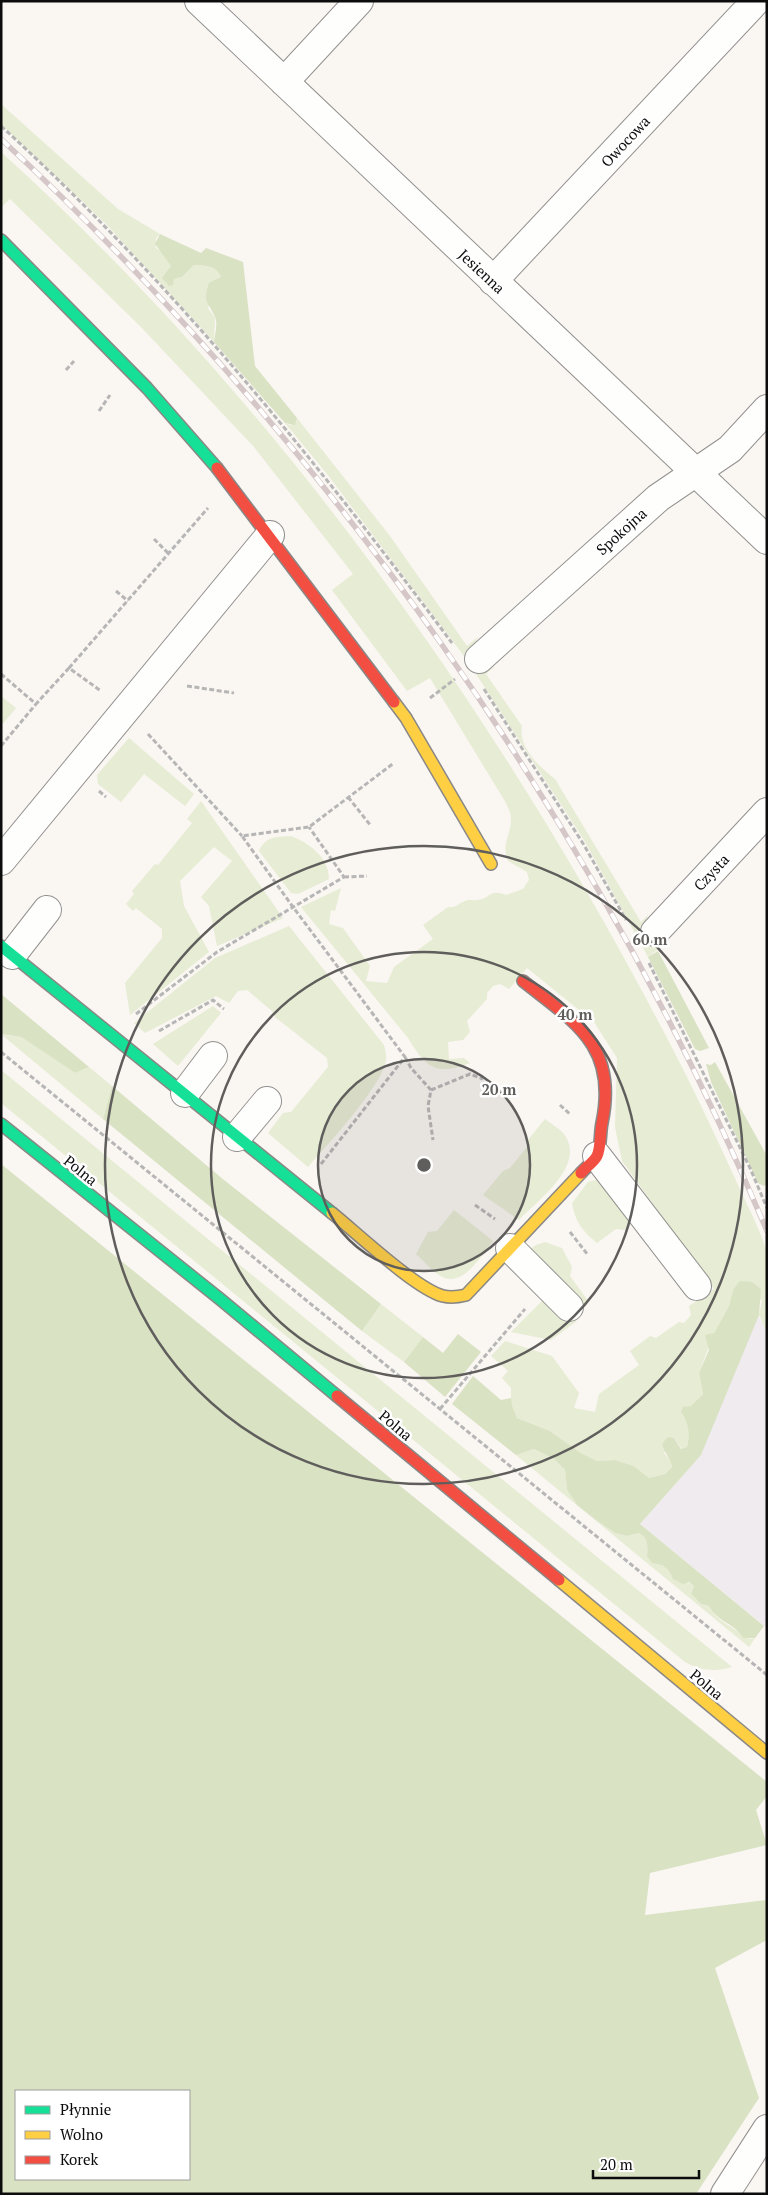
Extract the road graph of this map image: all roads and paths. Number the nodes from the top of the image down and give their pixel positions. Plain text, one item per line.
1 (199, 1) edge
2 (360, 1) edge
3 (756, 1) edge
4 (284, 82) junction
5 (1, 126) edge
6 (1, 240) edge
7 (493, 282) junction
8 (116, 387) dead end
9 (767, 409) edge
10 (99, 410) dead end
11 (696, 472) junction
12 (230, 483) junction
13 (270, 535) junction
14 (154, 539) dead end
15 (767, 540) edge
16 (169, 554) junction
17 (116, 590) dead end
18 (128, 601) junction
19 (453, 645) dead end
20 (70, 668) dead end
21 (480, 671) joint
22 (149, 681) junction
23 (234, 693) dead end
24 (36, 704) dead end
25 (420, 744) junction
26 (1, 746) edge
27 (348, 797) junction
28 (767, 812) edge
29 (370, 826) dead end
30 (310, 827) junction
31 (1, 861) edge
32 (491, 864) dead end
33 (367, 876) dead end
34 (344, 877) junction
35 (293, 907) junction
36 (47, 910) dead end
37 (643, 930) joint
38 (7, 951) edge
39 (648, 961) dead end
40 (523, 981) dead end
41 (224, 1009) dead end
42 (110, 1034) junction
43 (128, 1049) junction
44 (1, 1052) edge
45 (213, 1056) dead end
46 (405, 1056) junction
47 (483, 1079) dead end
48 (431, 1090) junction
49 (186, 1093) junction
50 (267, 1101) dead end
51 (1, 1124) edge
52 (238, 1137) junction
53 (433, 1140) dead end
54 (597, 1156) junction
55 (302, 1188) junction
56 (767, 1208) edge
57 (510, 1248) junction
58 (546, 1284) junction
59 (697, 1286) dead end
60 (569, 1307) dead end
61 (440, 1409) junction
62 (767, 1676) edge
63 (767, 1754) edge
64 (767, 2129) edge
65 (725, 2194) edge

1 - 4 street, Jesienna
2 - 4 street
3 - 7 street, Owocowa
4 - 7 street, Jesienna
5 - 19 path
6 - 12 street
7 - 11 street, Jesienna
8 - 10 path
9 - 11 street, Spokojna
11 - 15 street, Jesienna
11 - 21 street, Spokojna
12 - 13 street
12 - 16 path
13 - 22 street
13 - 25 street
14 - 16 path
16 - 18 path
17 - 18 path
18 - 20 path
21 - 37 path
22 - 23 path
22 - 31 street
24 - 26 path
25 - 27 path
25 - 32 street
27 - 29 path
27 - 30 path
28 - 37 street, Czysta
30 - 34 path
30 - 35 path
33 - 34 path
34 - 35 path
35 - 42 path
35 - 46 path
36 - 38 street
38 - 42 street
39 - 56 path
40 - 54 street
41 - 43 path
42 - 43 street
43 - 49 street
44 - 61 path
45 - 49 street
46 - 48 path
46 - 55 path
47 - 48 path
48 - 53 path
49 - 52 street
50 - 52 street
51 - 63 street, Polna
52 - 55 street
54 - 57 street
54 - 59 street
55 - 57 street
57 - 58 street
58 - 60 street
58 - 61 path
61 - 62 path
64 - 65 street

